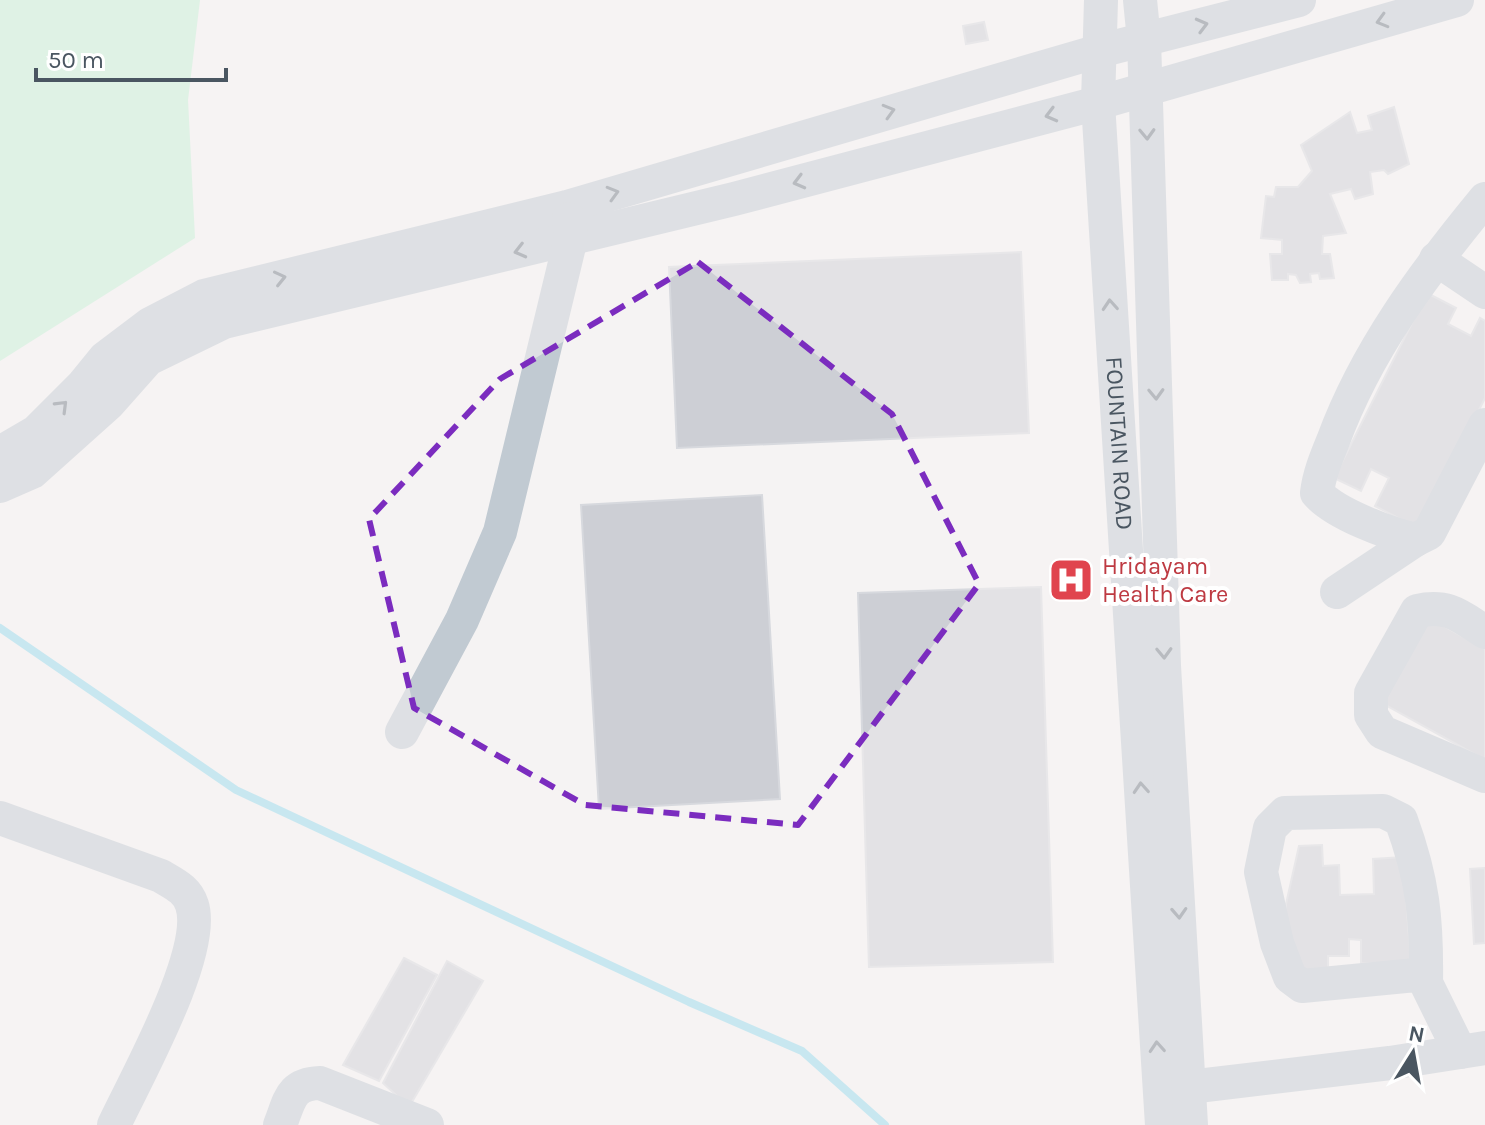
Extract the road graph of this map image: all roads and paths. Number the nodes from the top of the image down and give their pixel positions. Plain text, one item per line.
1 (1101, 0) edge
2 (1140, 0) edge
3 (1299, 0) edge
4 (1457, 0) edge
5 (1144, 40) junction
6 (1099, 51) junction
7 (1146, 89) junction
8 (1098, 103) junction
9 (1485, 199) edge
10 (569, 222) junction
11 (1436, 259) junction
12 (1485, 292) edge
13 (1485, 425) edge
14 (0, 453) edge
15 (0, 486) edge
16 (1415, 540) junction
17 (1337, 592) dead end
18 (1485, 632) edge
19 (402, 732) dead end
20 (1485, 776) edge
21 (0, 818) edge
22 (1426, 974) junction
23 (1473, 1050) edge
24 (1189, 1087) junction
25 (114, 1125) edge
26 (280, 1125) edge
27 (427, 1125) edge
28 (1162, 1125) edge
29 (1191, 1125) edge

1 - 6 street, FOUNTAIN ROAD
2 - 5 street, FOUNTAIN ROAD
5 -> 3 street
4 -> 7 street
5 - 6 street
5 - 7 street, FOUNTAIN ROAD
6 - 8 street, FOUNTAIN ROAD
10 -> 6 street
7 - 8 street
7 -> 24 street, FOUNTAIN ROAD
8 -> 10 street
28 -> 8 street, FOUNTAIN ROAD
9 - 11 street
14 -> 10 street
10 -> 15 street
10 - 19 street
11 - 12 street
11 - 16 street
13 - 16 street
16 - 17 street
18 - 20 street
21 - 25 street
22 - 22 street
22 - 23 street
23 - 24 street
24 - 29 street, FOUNTAIN ROAD
26 - 27 street

